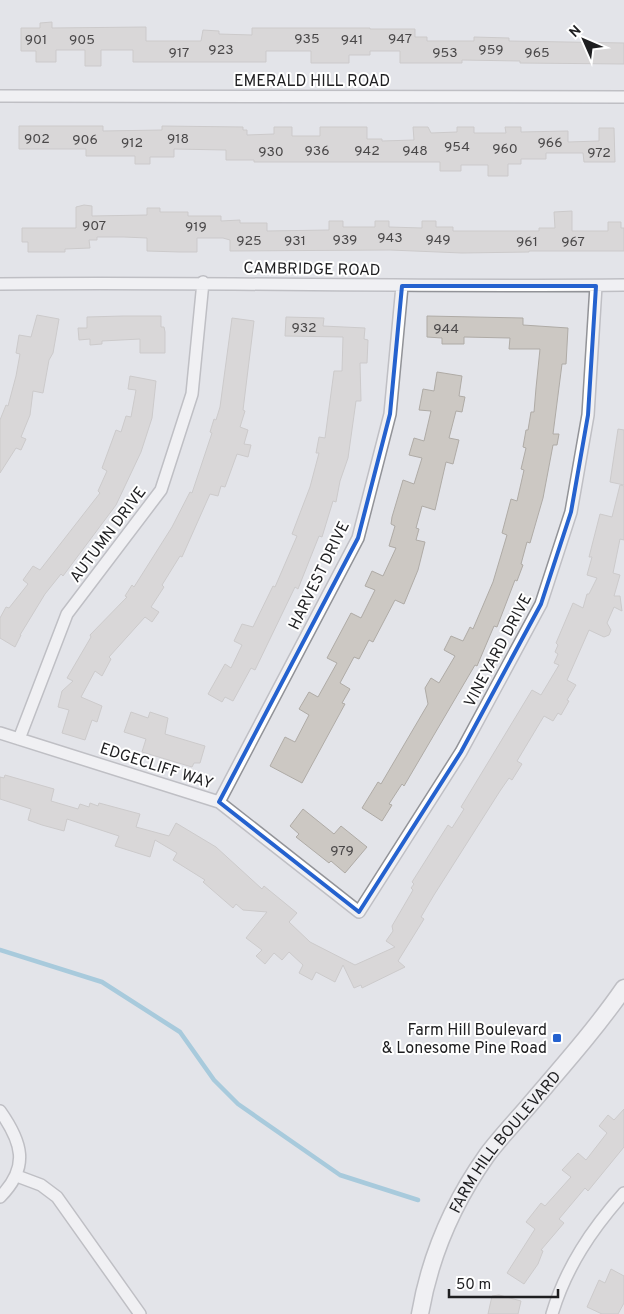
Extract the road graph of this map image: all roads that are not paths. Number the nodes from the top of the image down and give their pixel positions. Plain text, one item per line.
1 (0, 96) edge
2 (624, 97) edge
3 (203, 282) junction
4 (0, 284) edge
5 (624, 285) edge
6 (402, 286) junction
7 (596, 286) junction
8 (0, 733) edge
9 (19, 738) junction
10 (219, 802) junction
11 (360, 912) joint
12 (624, 988) edge
13 (0, 1111) edge
14 (17, 1176) junction
15 (624, 1193) edge
16 (0, 1197) edge
17 (140, 1314) edge
18 (420, 1314) edge
19 (552, 1314) edge

1 - 2 street, EMERALD HILL ROAD
3 - 4 street, CAMBRIDGE ROAD
3 - 6 street, CAMBRIDGE ROAD
3 - 9 street, AUTUMN DRIVE
5 - 7 street, CAMBRIDGE ROAD
6 - 7 street, CAMBRIDGE ROAD
6 - 10 street, HARVEST DRIVE
7 - 11 street, VINEYARD DRIVE
8 - 9 street, EDGECLIFF WAY
9 - 10 street, EDGECLIFF WAY
10 - 11 street, EDGECLIFF WAY
12 - 18 main road, FARM HILL BOULEVARD
13 - 14 street
14 - 16 street
14 - 17 street
15 - 19 street

